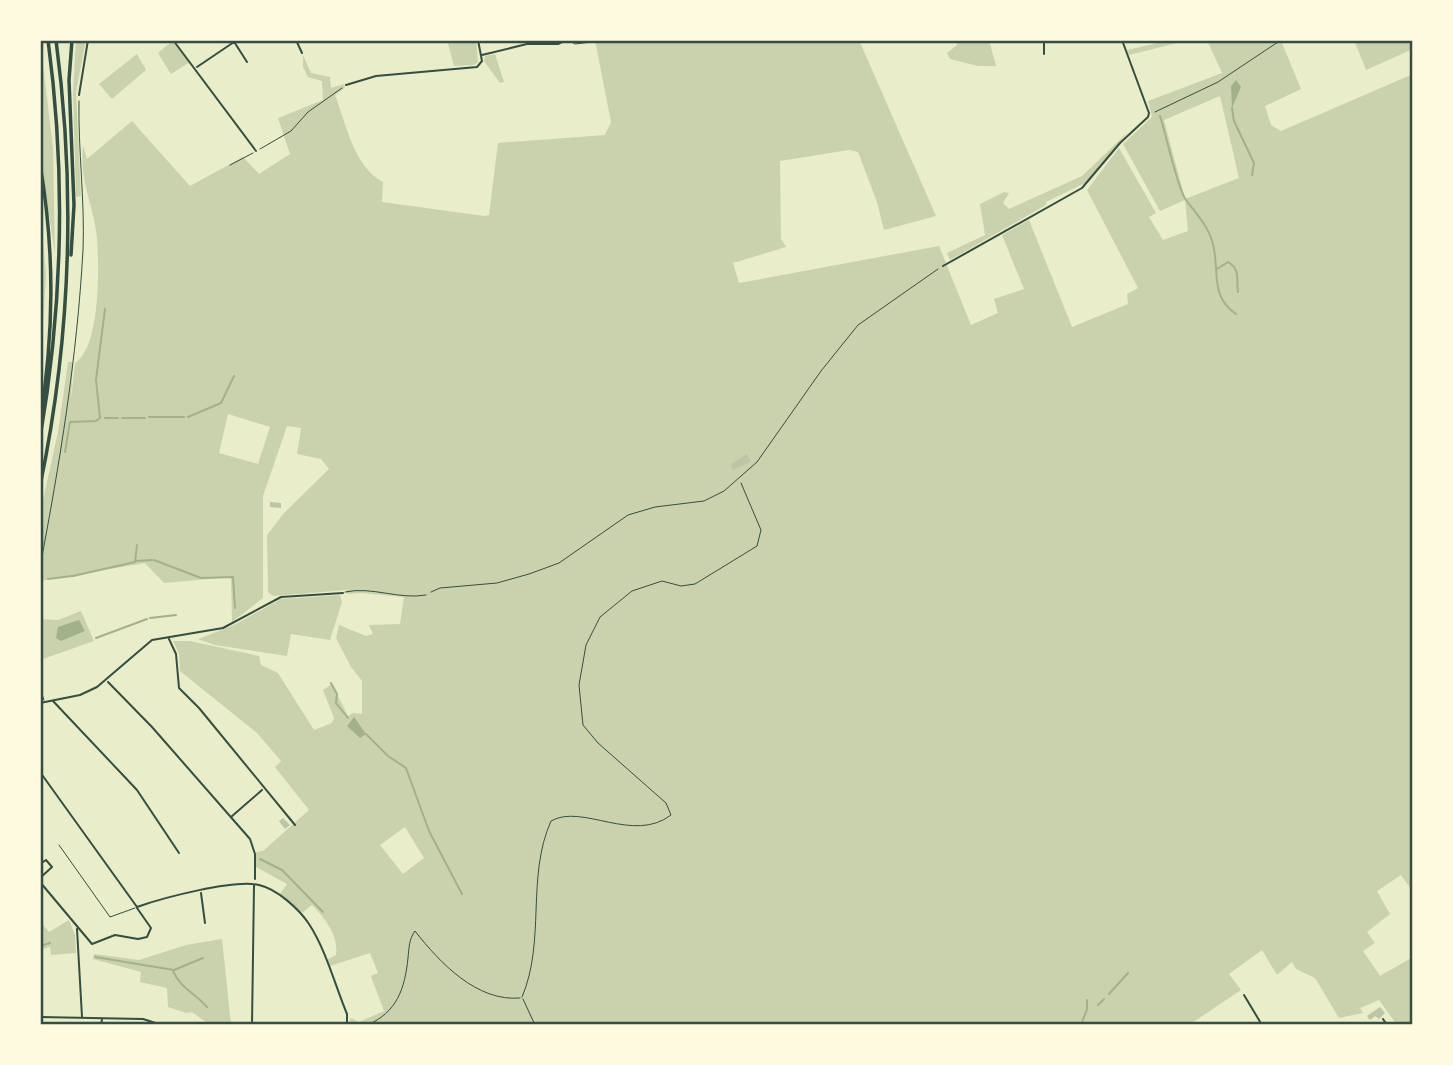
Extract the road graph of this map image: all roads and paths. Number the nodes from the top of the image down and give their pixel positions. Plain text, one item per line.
1 (48, 40) edge
2 (56, 40) edge
3 (72, 40) edge
4 (88, 40) edge
5 (173, 40) edge
6 (296, 40) edge
7 (478, 40) edge
8 (567, 40) edge
9 (1044, 40) edge
10 (1122, 40) edge
11 (233, 41) edge
12 (1281, 41) edge
13 (592, 42) edge
14 (302, 53) dead end
15 (1044, 54) dead end
16 (481, 55) junction
17 (247, 62) dead end
18 (196, 68) junction
19 (346, 85) joint
20 (79, 95) joint
21 (1150, 115) junction
22 (256, 151) junction
23 (40, 164) edge
24 (230, 164) dead end
25 (943, 266) joint
26 (69, 267) junction
27 (40, 422) edge
28 (40, 438) edge
29 (741, 483) dead end
30 (40, 486) edge
31 (40, 567) edge
32 (342, 593) joint
33 (426, 595) joint
34 (168, 638) junction
35 (107, 681) junction
36 (40, 688) edge
37 (53, 700) junction
38 (45, 702) junction
39 (40, 703) edge
40 (40, 772) edge
41 (263, 789) junction
42 (231, 817) junction
43 (295, 825) dead end
44 (59, 845) dead end
45 (179, 853) dead end
46 (40, 864) edge
47 (255, 879) dead end
48 (40, 880) edge
49 (254, 884) junction
50 (201, 891) junction
51 (137, 907) junction
52 (205, 923) dead end
53 (78, 928) junction
54 (1244, 995) dead end
55 (522, 997) junction
56 (40, 1017) edge
57 (82, 1017) junction
58 (102, 1018) junction
59 (1383, 1019) dead end
60 (347, 1024) edge
61 (101, 1025) edge
62 (162, 1025) edge
63 (252, 1025) edge
64 (367, 1025) edge
65 (535, 1025) edge
66 (1262, 1025) edge
67 (1387, 1025) edge

1 - 28 highway
2 - 26 highway
3 - 26 highway
4 - 20 street
5 - 18 street
6 - 14 street
7 - 16 street
8 - 13 lane
8 - 16 street
9 - 15 street
10 - 21 street
11 - 17 street
11 - 18 street
12 - 21 path
16 - 19 street
18 - 22 street
19 - 22 path
20 - 31 path
21 - 25 street
22 - 24 path
23 - 27 highway
25 - 33 path
26 - 30 highway
29 - 55 path
32 - 33 lane
32 - 34 street
34 - 35 street
34 - 41 street
35 - 37 street
35 - 42 street
36 - 38 lane
37 - 38 street
37 - 45 street
38 - 39 street
40 - 51 street
41 - 42 street
41 - 43 street
42 - 47 street
44 - 51 lane
46 - 48 street
48 - 53 street
49 - 50 street
49 - 60 street
49 - 63 street
50 - 51 street
50 - 52 street
51 - 53 street
53 - 57 street
54 - 66 street
55 - 64 path
55 - 65 path
56 - 57 street
57 - 58 street
58 - 61 street
58 - 62 street
59 - 67 street

